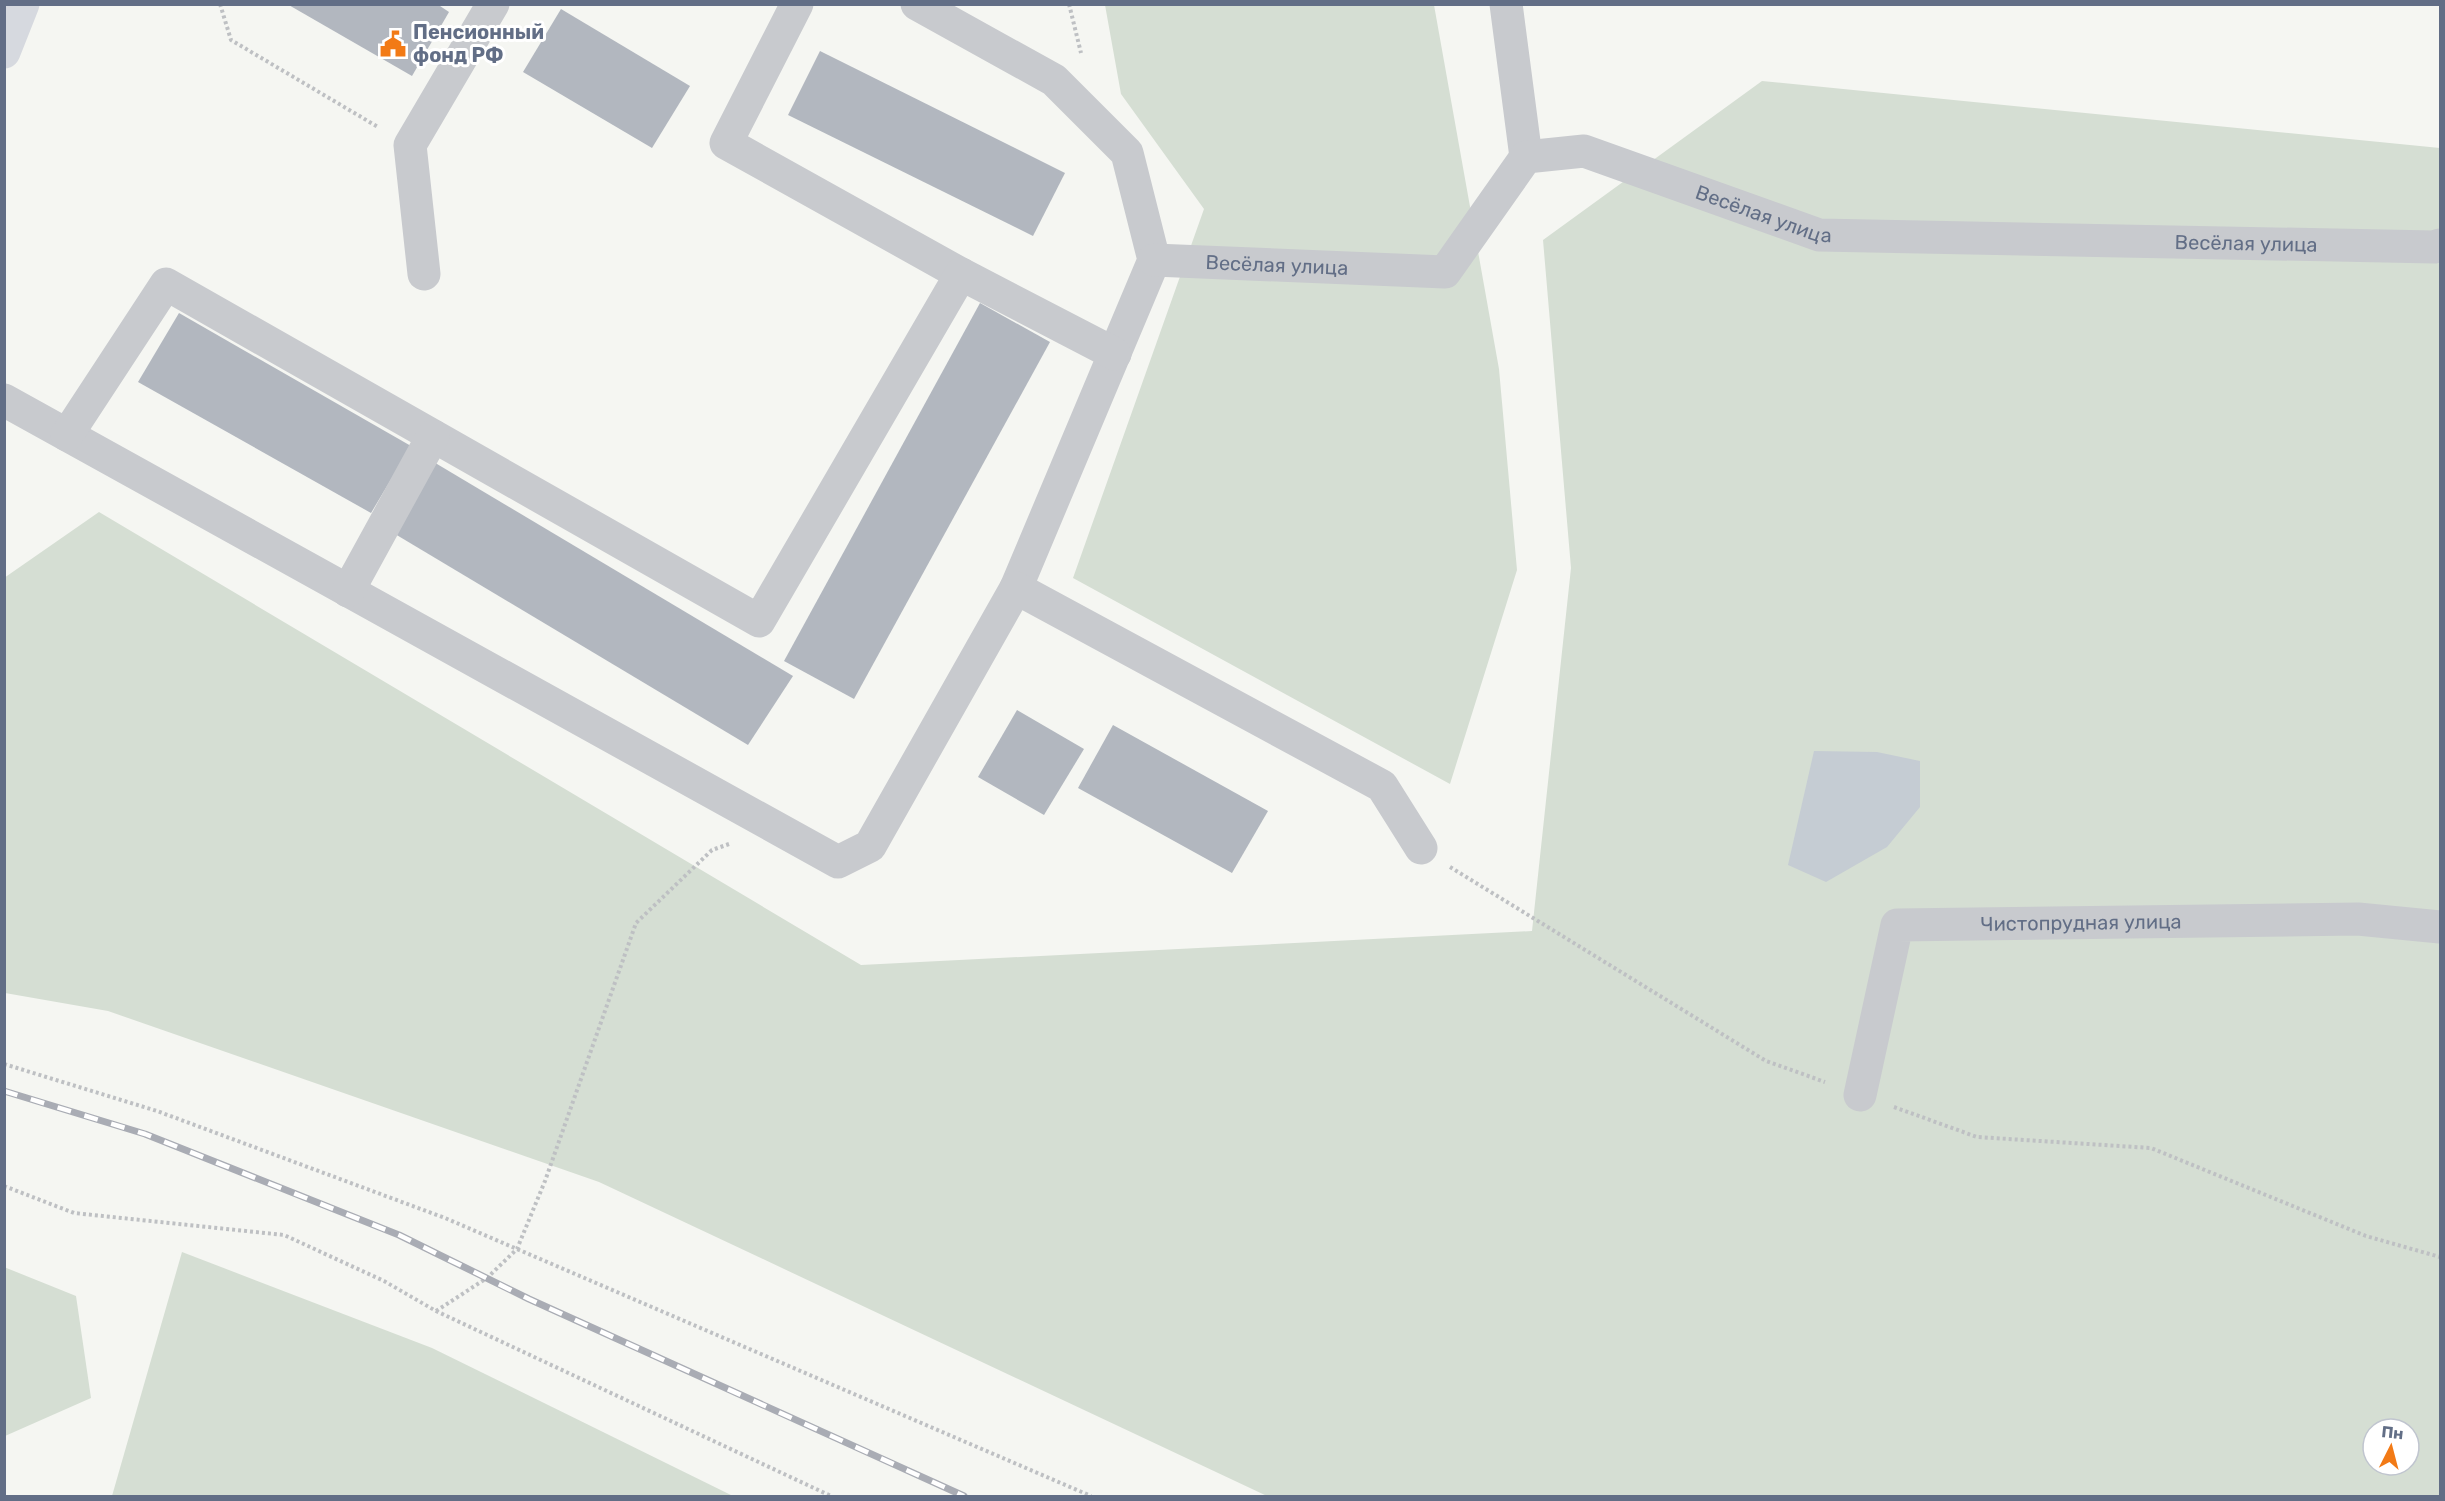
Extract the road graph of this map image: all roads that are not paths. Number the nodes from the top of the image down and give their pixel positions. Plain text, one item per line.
1 (23, 4) edge
2 (493, 4) edge
3 (797, 4) edge
4 (917, 4) edge
5 (1506, 4) edge
6 (4, 52) edge
7 (1526, 157) junction
8 (2440, 245) edge
9 (1155, 260) junction
10 (424, 274) dead end
11 (961, 274) junction
12 (1115, 354) junction
13 (4, 400) edge
14 (66, 435) junction
15 (433, 436) junction
16 (1016, 588) junction
17 (348, 591) junction
18 (1421, 848) road end
19 (2440, 927) edge
20 (1860, 1095) road end

1 - 6 main road
2 - 10 street
3 - 11 street
4 - 9 street
5 - 7 street
7 - 8 street, Весёлая улица
7 - 9 street, Весёлая улица
9 - 12 street
11 - 12 street
11 - 15 street
12 - 16 street
13 - 14 street
14 - 15 street
14 - 17 street
15 - 17 street
16 - 17 street
16 - 18 street
19 - 20 street, Чистопрудная улица

